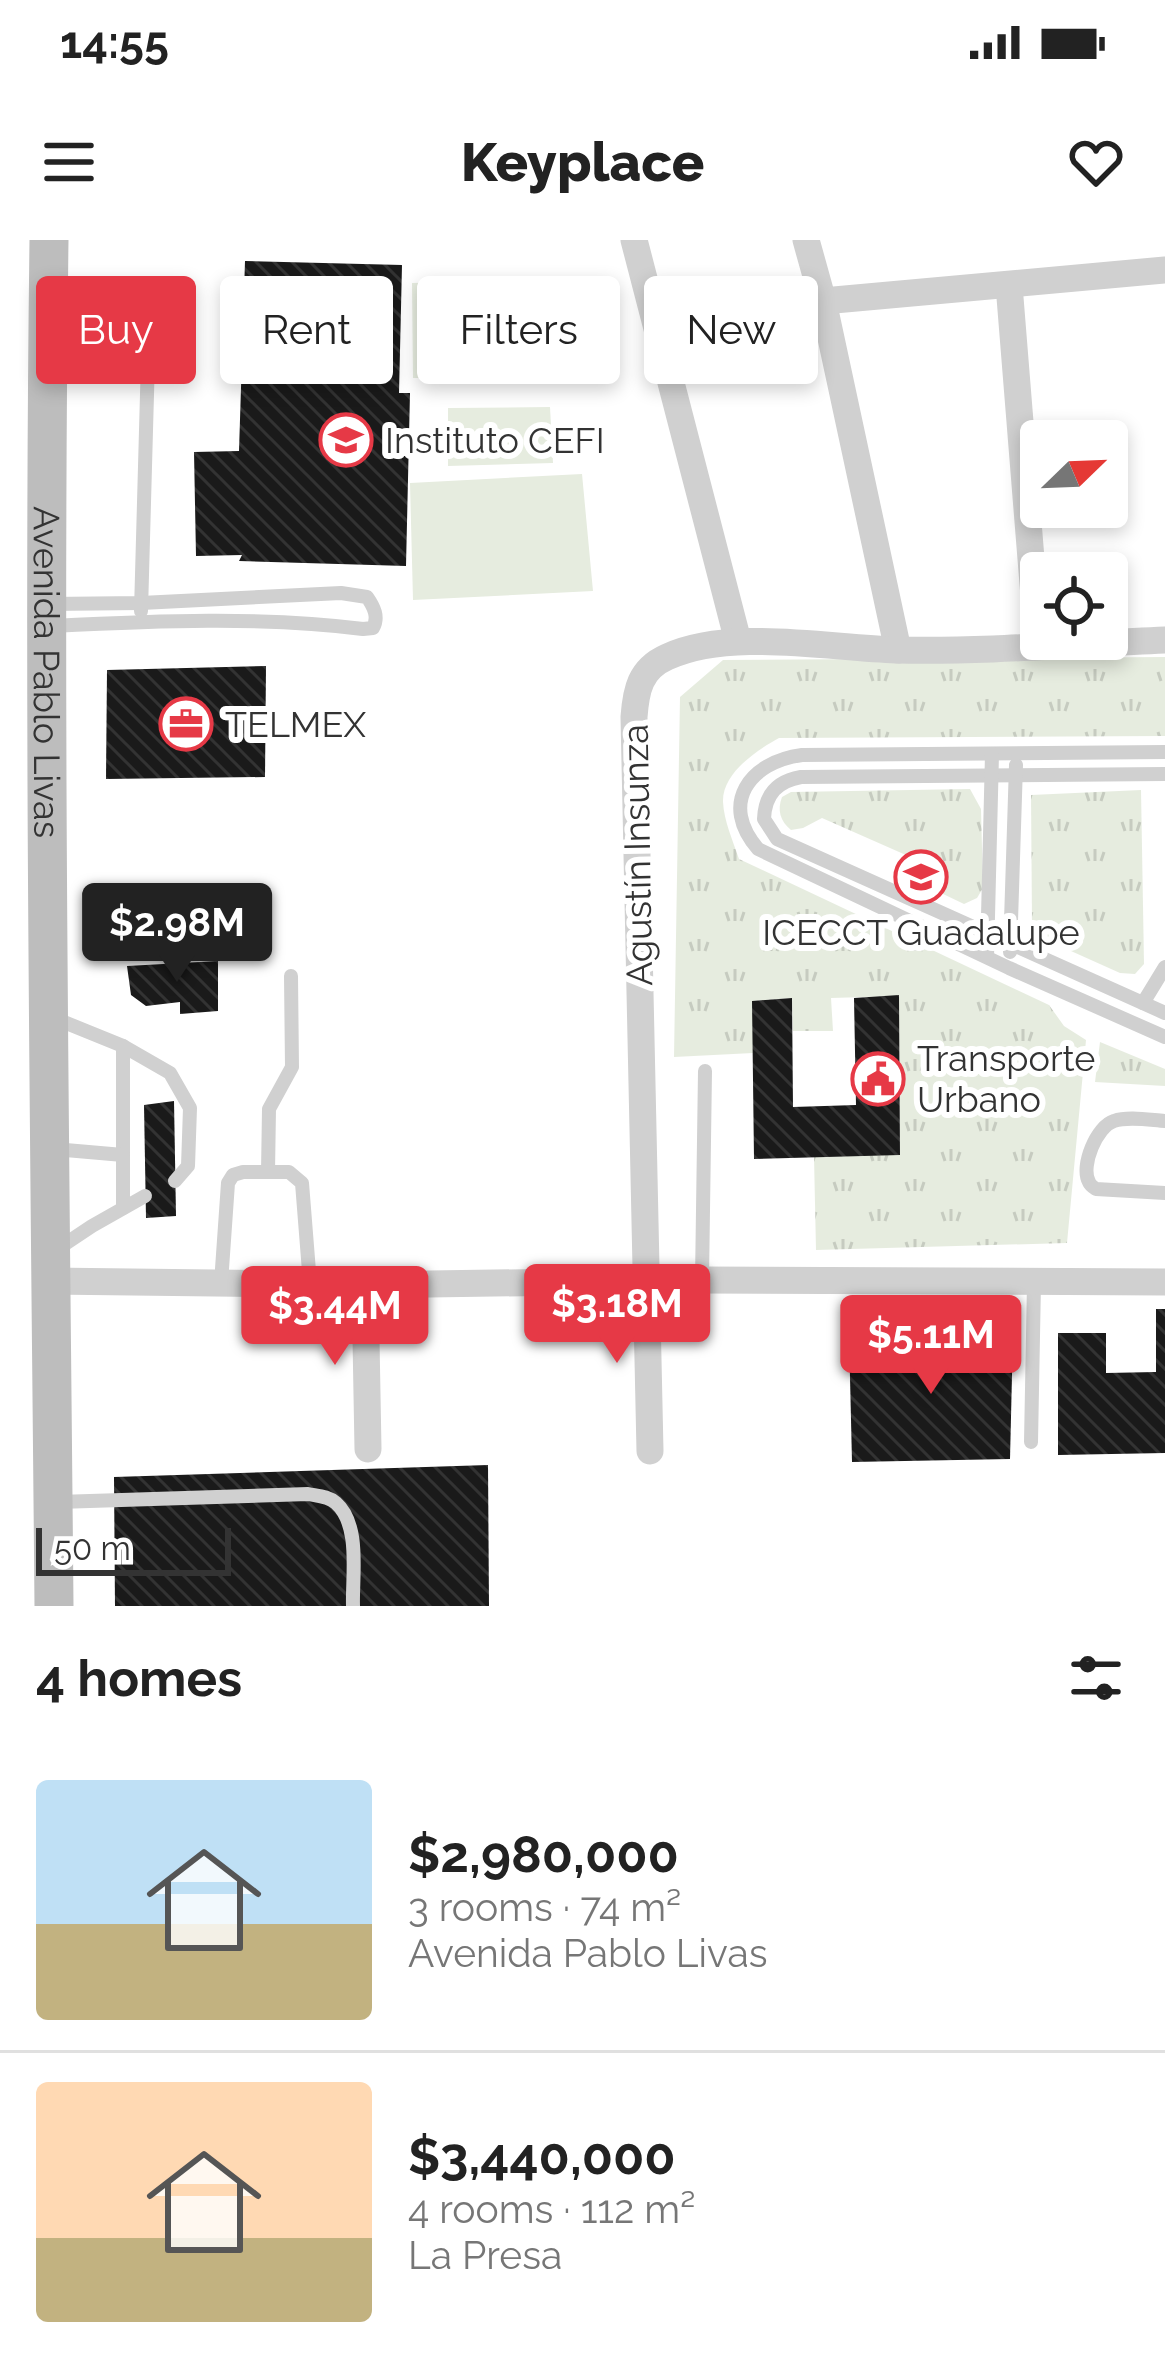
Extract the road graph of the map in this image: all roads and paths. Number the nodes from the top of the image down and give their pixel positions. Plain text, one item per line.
1 (49, 240) edge
2 (634, 240) edge
3 (806, 240) edge
4 (1165, 270) edge
5 (49, 276) edge
6 (1009, 285) junction
7 (823, 302) junction
8 (48, 384) edge
9 (147, 384) edge
10 (1030, 552) edge
11 (142, 603) junction
12 (47, 615) junction
13 (141, 622) junction
14 (1165, 640) edge
15 (739, 641) junction
16 (1128, 642) edge
17 (1020, 647) edge
18 (898, 650) junction
19 (1165, 752) edge
20 (992, 754) junction
21 (1017, 754) junction
22 (1016, 774) junction
23 (1165, 774) edge
24 (992, 776) junction
25 (987, 934) junction
26 (1010, 945) junction
27 (987, 957) junction
28 (1165, 967) edge
29 (1010, 968) junction
30 (291, 976) dead end
31 (1143, 1003) junction
32 (1165, 1013) edge
33 (49, 1016) junction
34 (1165, 1037) edge
35 (123, 1046) junction
36 (705, 1071) dead end
37 (1165, 1121) edge
38 (49, 1148) junction
39 (123, 1155) junction
40 (268, 1172) junction
41 (176, 1181) dead end
42 (1165, 1193) edge
43 (146, 1196) dead end
44 (123, 1208) junction
45 (50, 1268) junction
46 (647, 1280) junction
47 (702, 1280) junction
48 (1165, 1282) edge
49 (220, 1283) junction
50 (1034, 1283) junction
51 (310, 1284) junction
52 (365, 1285) junction
53 (1031, 1442) dead end
54 (368, 1449) dead end
55 (650, 1450) dead end
56 (53, 1502) junction
57 (54, 1606) edge
58 (353, 1606) edge

1 - 5 main road, Avenida Pablo Livas
2 - 15 street
3 - 7 street
4 - 6 street
6 - 7 street
6 - 10 street
7 - 18 street
8 - 12 main road, Avenida Pablo Livas
9 - 11 lane
11 - 12 lane
11 - 13 lane
11 - 13 lane
12 - 13 lane
12 - 33 main road, Avenida Pablo Livas
14 - 16 street, Agustín Insunza
15 - 18 street, Agustín Insunza
15 - 46 street, Agustín Insunza
17 - 18 street, Agustín Insunza
19 - 21 lane
20 - 21 lane
20 - 24 lane
20 - 27 lane
21 - 22 lane
22 - 23 lane
22 - 24 lane
22 - 26 lane
24 - 25 lane
24 - 25 lane
25 - 26 lane
25 - 27 lane
26 - 29 lane
26 - 31 lane
27 - 29 lane
28 - 31 lane
29 - 34 lane
30 - 40 lane
31 - 32 lane
33 - 35 lane
33 - 38 main road, Avenida Pablo Livas
35 - 39 lane
35 - 41 lane
36 - 47 lane
37 - 42 lane
38 - 39 lane
38 - 45 main road, Avenida Pablo Livas
39 - 44 lane
40 - 49 lane
40 - 51 lane
43 - 44 lane
44 - 45 lane
45 - 49 street
45 - 56 main road, Avenida Pablo Livas
46 - 47 street
46 - 52 street
46 - 55 street, Agustín Insunza
47 - 50 street
48 - 50 street
49 - 51 street
50 - 53 lane
51 - 52 street
52 - 54 street
56 - 57 main road, Avenida Pablo Livas
56 - 58 lane

